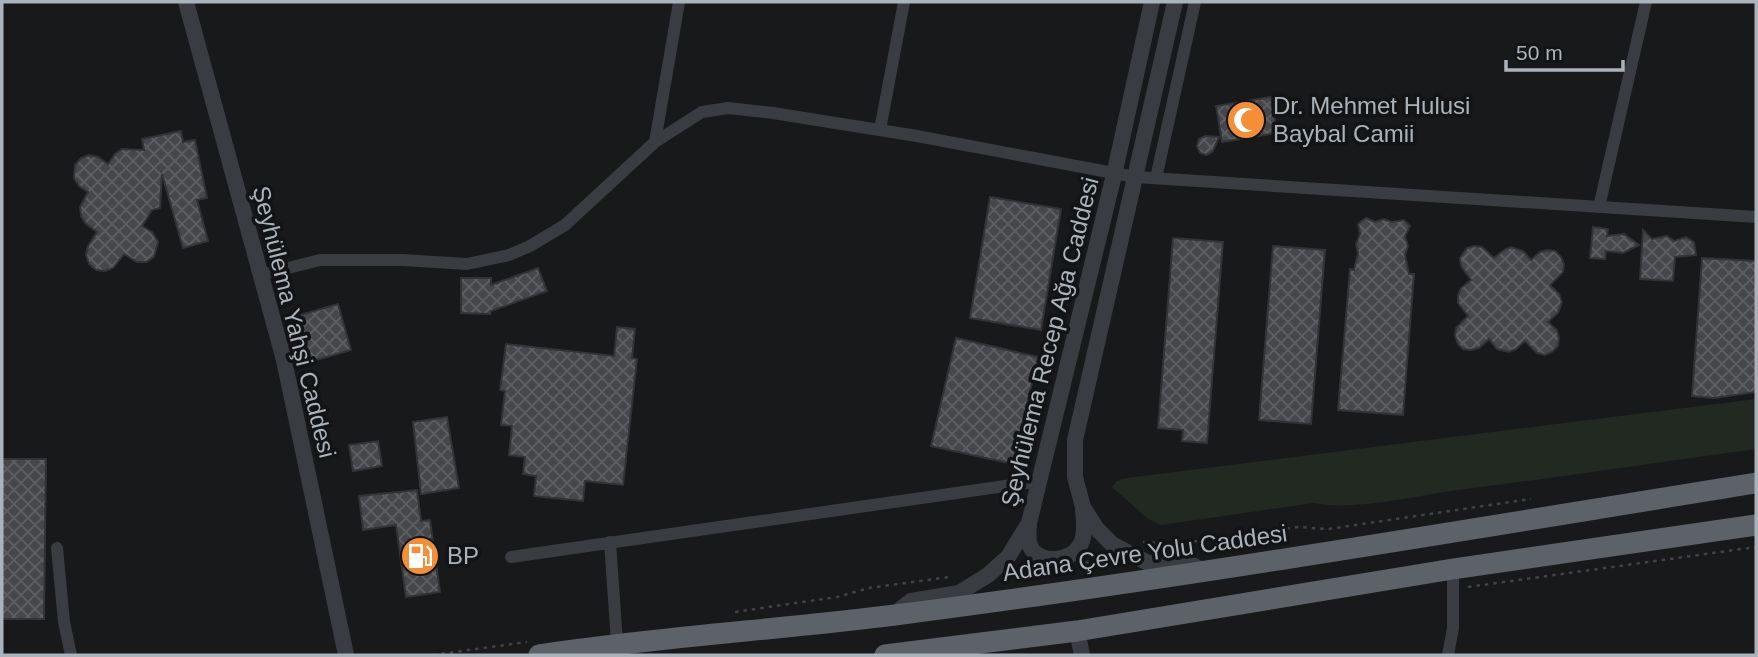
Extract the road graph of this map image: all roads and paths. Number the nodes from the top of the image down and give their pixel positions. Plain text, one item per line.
1 (186, 2) edge
2 (679, 2) edge
3 (904, 2) edge
4 (1153, 2) edge
5 (1175, 2) edge
6 (1195, 2) edge
7 (1646, 2) edge
8 (880, 130) junction
9 (655, 142) junction
10 (1114, 175) junction
11 (1135, 177) junction
12 (1156, 178) junction
13 (1599, 207) junction
14 (1756, 217) edge
15 (260, 275) junction
16 (1040, 481) junction
17 (1756, 483) edge
18 (1541, 498) dead end
19 (1083, 507) junction
20 (1030, 523) junction
21 (1756, 525) edge
22 (610, 542) junction
23 (57, 548) dead end
24 (1128, 552) junction
25 (511, 557) dead end
26 (1081, 563) dead end
27 (998, 566) junction
28 (1041, 569) dead end
29 (1453, 569) junction
30 (1205, 572) junction
31 (950, 577) dead end
32 (729, 613) dead end
33 (892, 616) junction
34 (1077, 631) junction
35 (617, 643) junction
36 (538, 648) edge
37 (71, 655) edge
38 (346, 655) edge
39 (433, 655) edge
40 (885, 655) edge
41 (1082, 655) edge
42 (1448, 655) edge

1 - 15 street, Şeyhülema Yahşi Caddesi
2 - 9 street
3 - 8 street
4 - 10 street, Şeyhülema Recep Ağa Caddesi
5 - 11 street, Şeyhülema Recep Ağa Caddesi
6 - 12 street
7 - 13 street
8 - 9 street
8 - 10 street
9 - 15 street
10 - 11 street
10 - 16 street, Şeyhülema Recep Ağa Caddesi
11 - 12 street
11 - 19 street, Şeyhülema Recep Ağa Caddesi
12 - 13 street
13 - 14 street
15 - 38 street, Şeyhülema Yahşi Caddesi
16 - 20 street, Şeyhülema Recep Ağa Caddesi
16 - 22 street
17 - 30 highway, Adana Çevre Yolu Caddesi
18 - 24 path
19 - 20 street
19 - 24 street, Şeyhülema Recep Ağa Caddesi
20 - 27 street, Şeyhülema Recep Ağa Caddesi
21 - 29 highway
22 - 25 street
22 - 35 street
23 - 37 street
24 - 26 path
24 - 30 street, Şeyhülema Recep Ağa Caddesi
27 - 28 path
27 - 33 street, Şeyhülema Recep Ağa Caddesi
29 - 34 highway
29 - 42 street
30 - 33 highway, Adana Çevre Yolu Caddesi
31 - 32 path
33 - 35 highway, Adana Çevre Yolu Caddesi
34 - 40 highway
34 - 41 street
35 - 36 highway, Adana Çevre Yolu Caddesi
36 - 39 path

